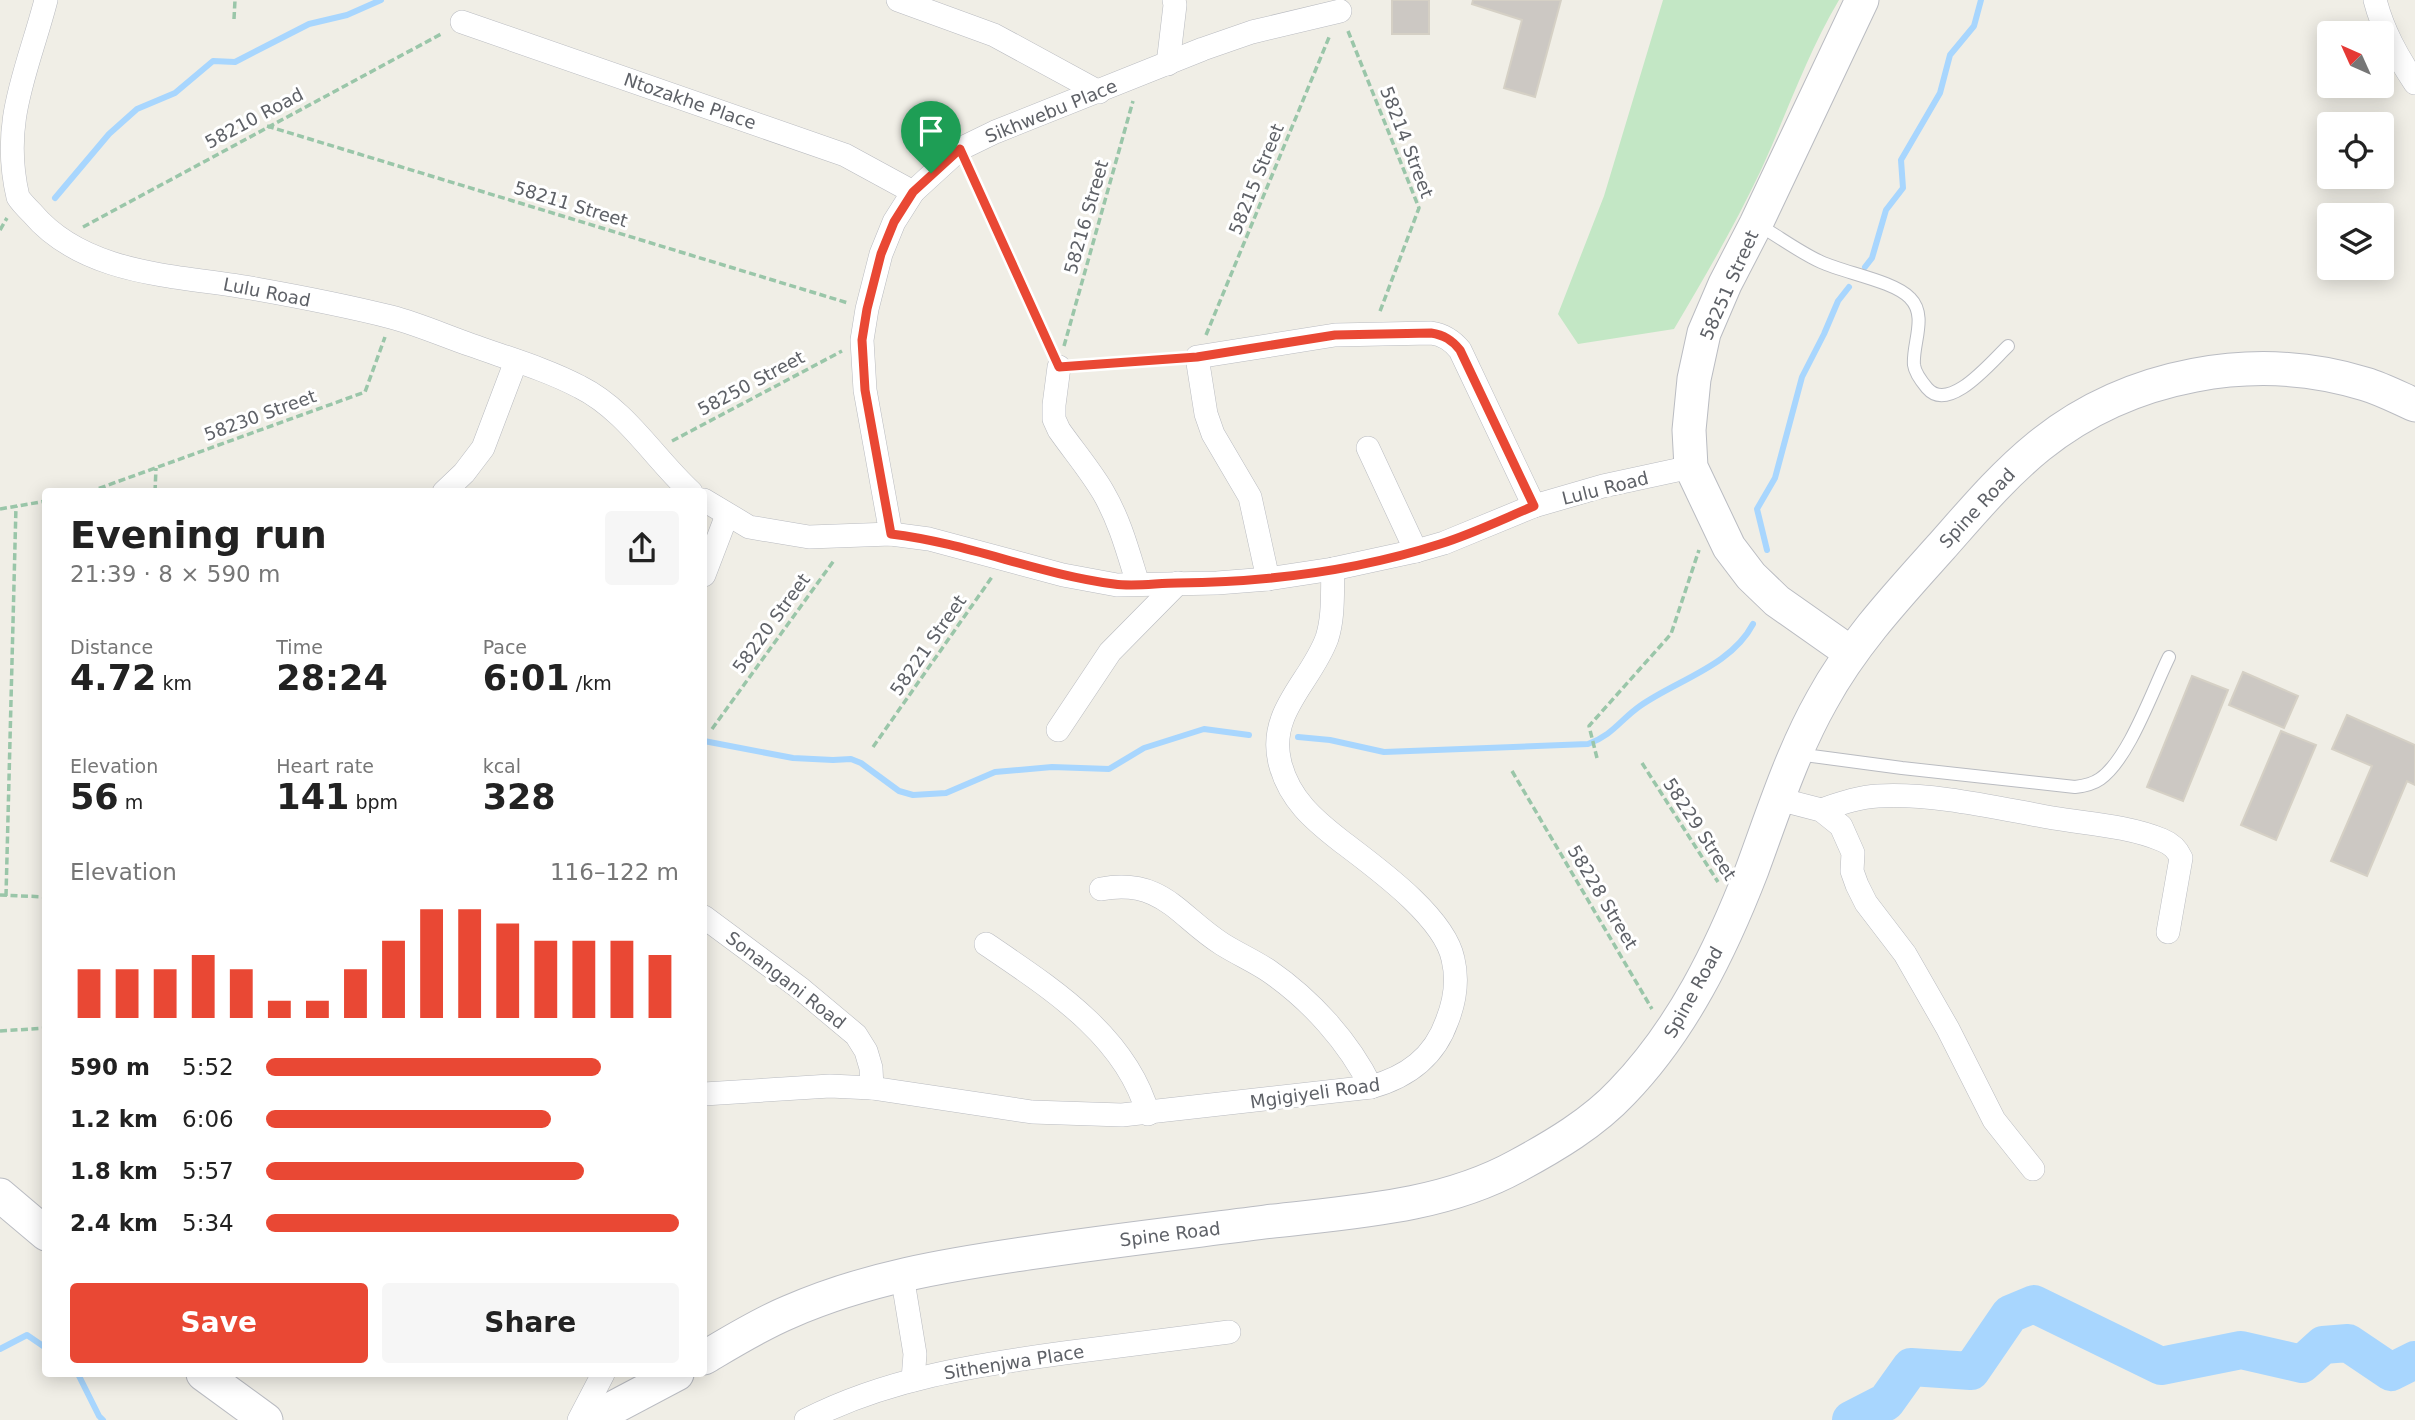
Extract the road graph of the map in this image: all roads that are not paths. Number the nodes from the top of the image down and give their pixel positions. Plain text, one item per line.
1 (46, 0) edge
2 (898, 0) edge
3 (1174, 0) edge
4 (1862, 0) edge
5 (2375, 0) edge
6 (1340, 11) road end
7 (462, 22) road end
8 (1168, 64) junction
9 (2415, 83) edge
10 (1099, 92) junction
11 (913, 192) junction
12 (1756, 224) junction
13 (2008, 346) dead end
14 (516, 361) junction
15 (1059, 367) road end
16 (2415, 405) edge
17 (1368, 448) dead end
18 (1692, 467) junction
19 (448, 488) edge
20 (687, 488) edge
21 (707, 502) edge
22 (1534, 506) junction
23 (727, 515) junction
24 (891, 534) junction
25 (1416, 551) junction
26 (707, 567) edge
27 (1333, 569) junction
28 (1268, 579) junction
29 (1178, 583) junction
30 (1138, 584) junction
31 (1851, 653) junction
32 (2169, 657) dead end
33 (1058, 730) dead end
34 (1796, 754) junction
35 (1779, 799) junction
36 (1821, 810) junction
37 (1101, 889) dead end
38 (707, 919) edge
39 (2168, 932) dead end
40 (986, 944) dead end
41 (1371, 1087) junction
42 (872, 1088) junction
43 (707, 1094) edge
44 (1148, 1114) junction
45 (2033, 1169) dead end
46 (0, 1195) edge
47 (42, 1231) edge
48 (902, 1275) junction
49 (1229, 1332) dead end
50 (707, 1356) edge
51 (207, 1377) edge
52 (601, 1377) edge
53 (671, 1377) edge
54 (913, 1380) junction
55 (266, 1420) edge
56 (579, 1420) edge
57 (590, 1420) edge
58 (806, 1420) edge

1 - 14 street, Lulu Road
2 - 10 street
3 - 8 street
4 - 12 street, 58251 Street
5 - 9 street
6 - 8 street, Sikhwebu Place
7 - 11 street, Ntozakhe Place
8 - 10 street, Sikhwebu Place
10 - 11 street, Sikhwebu Place
11 - 24 street, Sikhwebu Place
12 - 13 lane
12 - 18 street, 58251 Street
14 - 19 street
14 - 20 street, Lulu Road
15 - 30 street
16 - 31 street, Spine Road
17 - 25 street
18 - 22 street, Lulu Road
18 - 31 street, 58251 Street
21 - 23 street, Lulu Road
22 - 25 street, Lulu Road
22 - 28 street
23 - 24 street, Lulu Road
23 - 26 street
24 - 30 street, Lulu Road
25 - 27 street, Lulu Road
27 - 28 street, Lulu Road
27 - 41 street, Mgigiyeli Road
28 - 29 street, Lulu Road
29 - 30 street, Lulu Road
29 - 33 street
31 - 34 street, Spine Road
32 - 34 lane
34 - 35 street, Spine Road
35 - 36 street
35 - 48 street, Spine Road
36 - 39 street
36 - 45 street
37 - 41 street
38 - 42 street, Sonangani Road
40 - 44 street
41 - 44 street, Mgigiyeli Road
42 - 43 street, Mgigiyeli Road
42 - 44 street, Mgigiyeli Road
46 - 47 street
48 - 50 street, Spine Road
48 - 54 street
49 - 54 street, Sithenjwa Place
51 - 55 street
52 - 56 street
53 - 57 street
54 - 58 street, Sithenjwa Place

